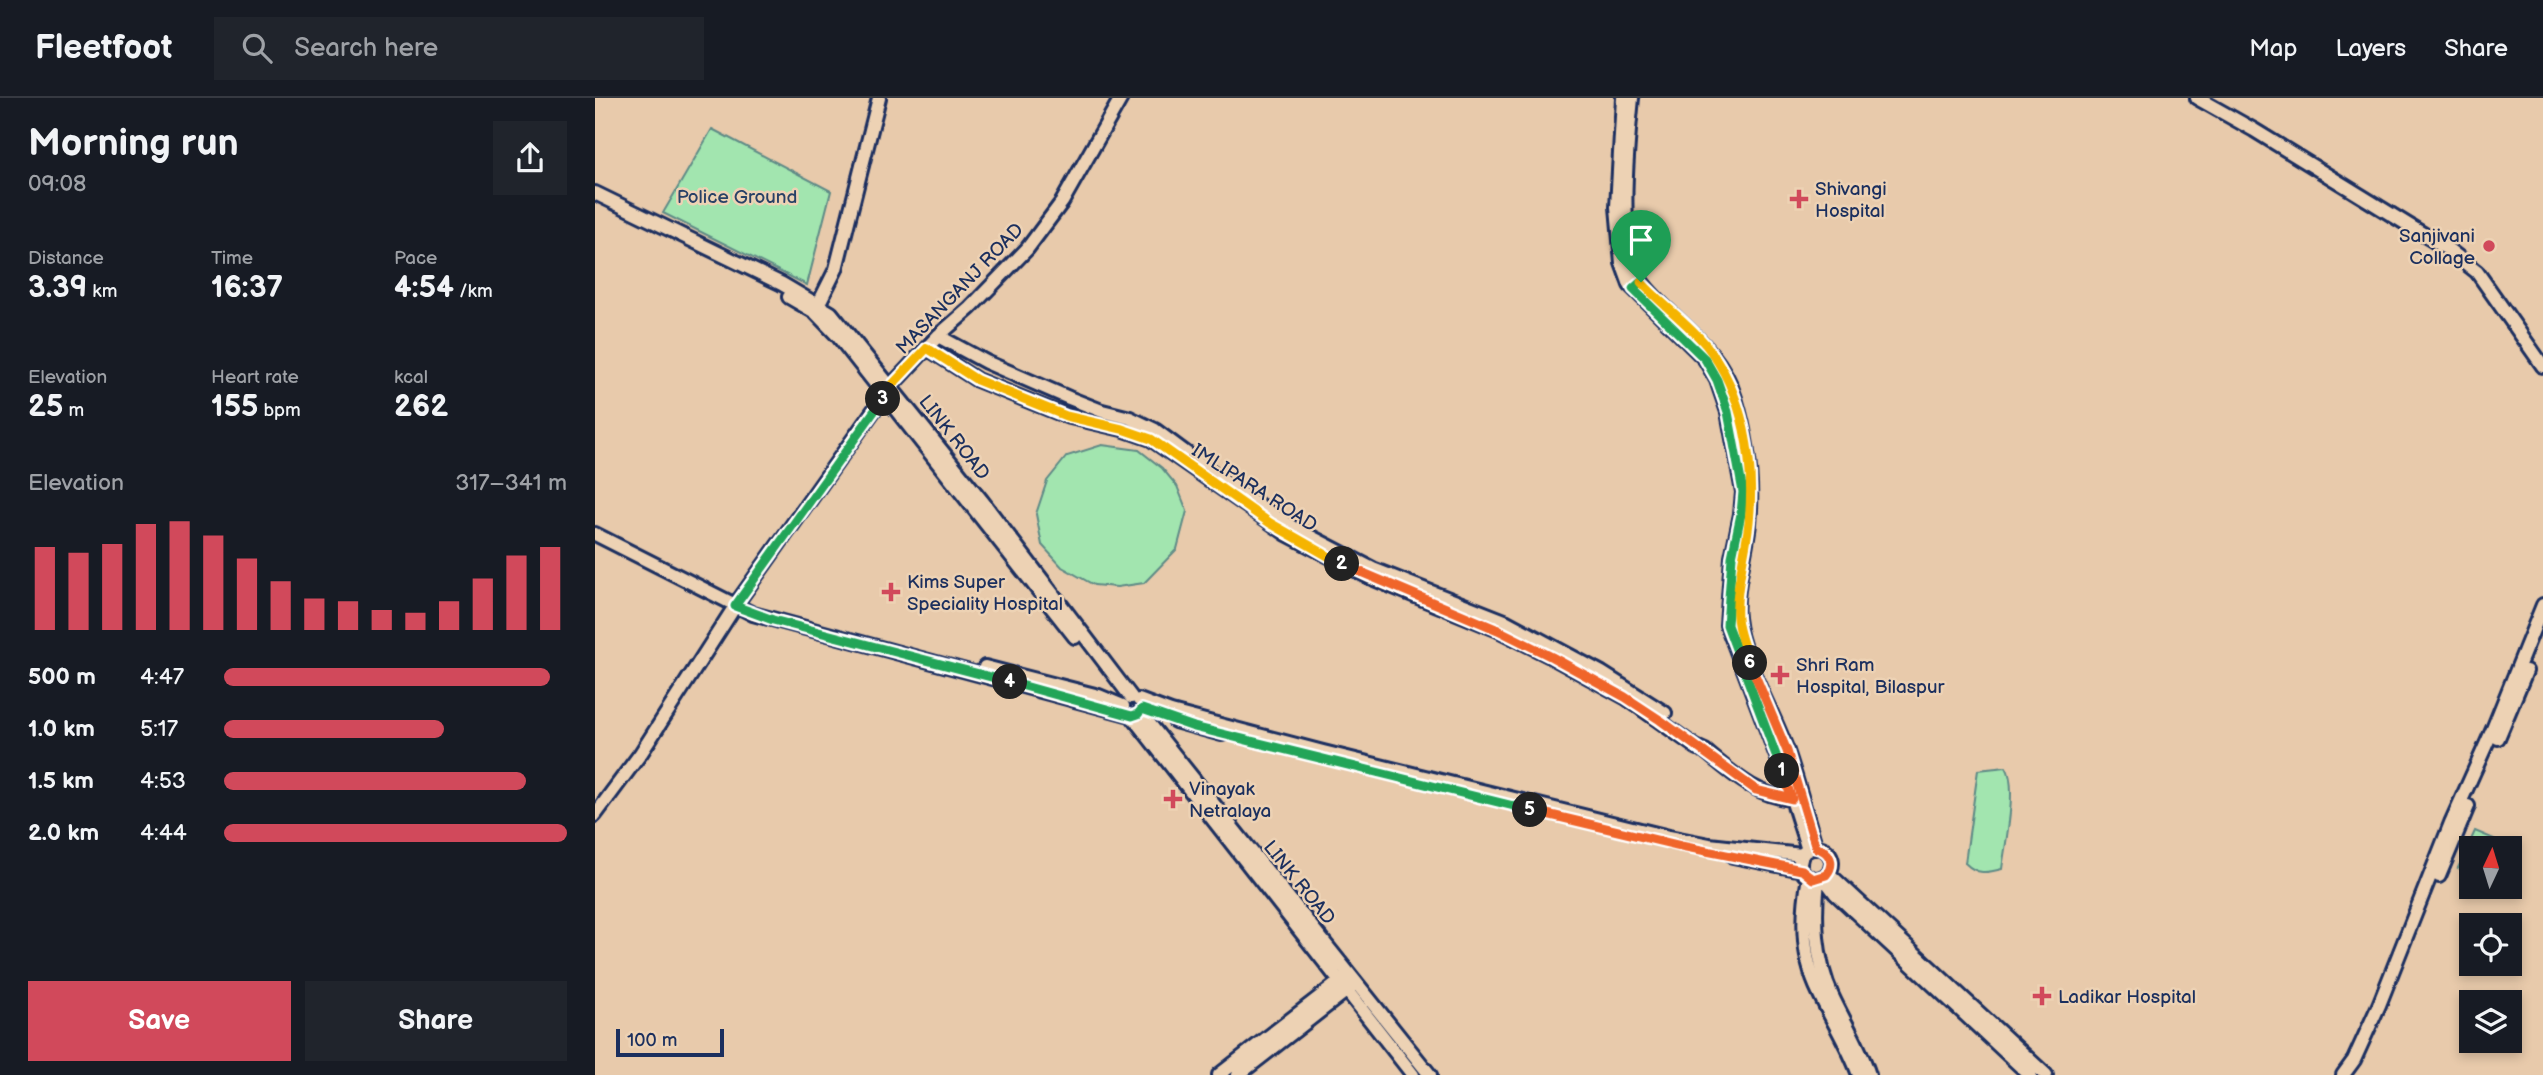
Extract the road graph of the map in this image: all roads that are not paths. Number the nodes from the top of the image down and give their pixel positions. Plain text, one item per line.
1 (879, 98) edge
2 (1121, 98) edge
3 (1623, 98) edge
4 (1632, 98) edge
5 (2197, 98) edge
6 (595, 193) edge
7 (595, 202) edge
8 (1637, 285) junction
9 (817, 308) junction
10 (938, 335) junction
11 (927, 348) junction
12 (2543, 366) edge
13 (888, 390) junction
14 (595, 527) edge
15 (595, 534) edge
16 (737, 603) junction
17 (2543, 605) edge
18 (2543, 628) edge
19 (1132, 707) junction
20 (1705, 751) junction
21 (1796, 800) junction
22 (595, 815) edge
23 (1809, 851) junction
24 (1816, 875) junction
25 (1354, 979) junction
26 (1342, 987) junction
27 (1219, 1075) edge
28 (1238, 1075) edge
29 (1413, 1075) edge
30 (1430, 1075) edge
31 (1859, 1075) edge
32 (1869, 1075) edge
33 (2030, 1075) edge
34 (2046, 1075) edge
35 (2343, 1075) edge
36 (2352, 1075) edge

1 - 9 street
2 - 10 street, MASANGANJ ROAD
3 - 8 street
4 - 8 street
5 - 12 street
6 - 9 street, LINK ROAD
7 - 9 street, LINK ROAD
8 - 21 street
9 - 13 street, LINK ROAD
10 - 11 street, MASANGANJ ROAD
10 - 20 street, IMLIPARA ROAD
11 - 13 street, MASANGANJ ROAD
11 - 20 street, IMLIPARA ROAD
13 - 16 street, MASANGANJ ROAD
13 - 19 street, LINK ROAD
14 - 16 street
15 - 16 street
16 - 19 street
16 - 22 street, MASANGANJ ROAD
17 - 35 street
18 - 36 street
19 - 23 street
19 - 24 street
19 - 25 street, LINK ROAD
19 - 26 street, LINK ROAD
20 - 21 street, IMLIPARA ROAD
21 - 23 street
23 - 24 street
23 - 24 street
24 - 31 street
24 - 32 street
24 - 33 street
24 - 34 street
25 - 26 street
25 - 30 street, LINK ROAD
26 - 27 street
26 - 28 street
26 - 29 street, LINK ROAD

